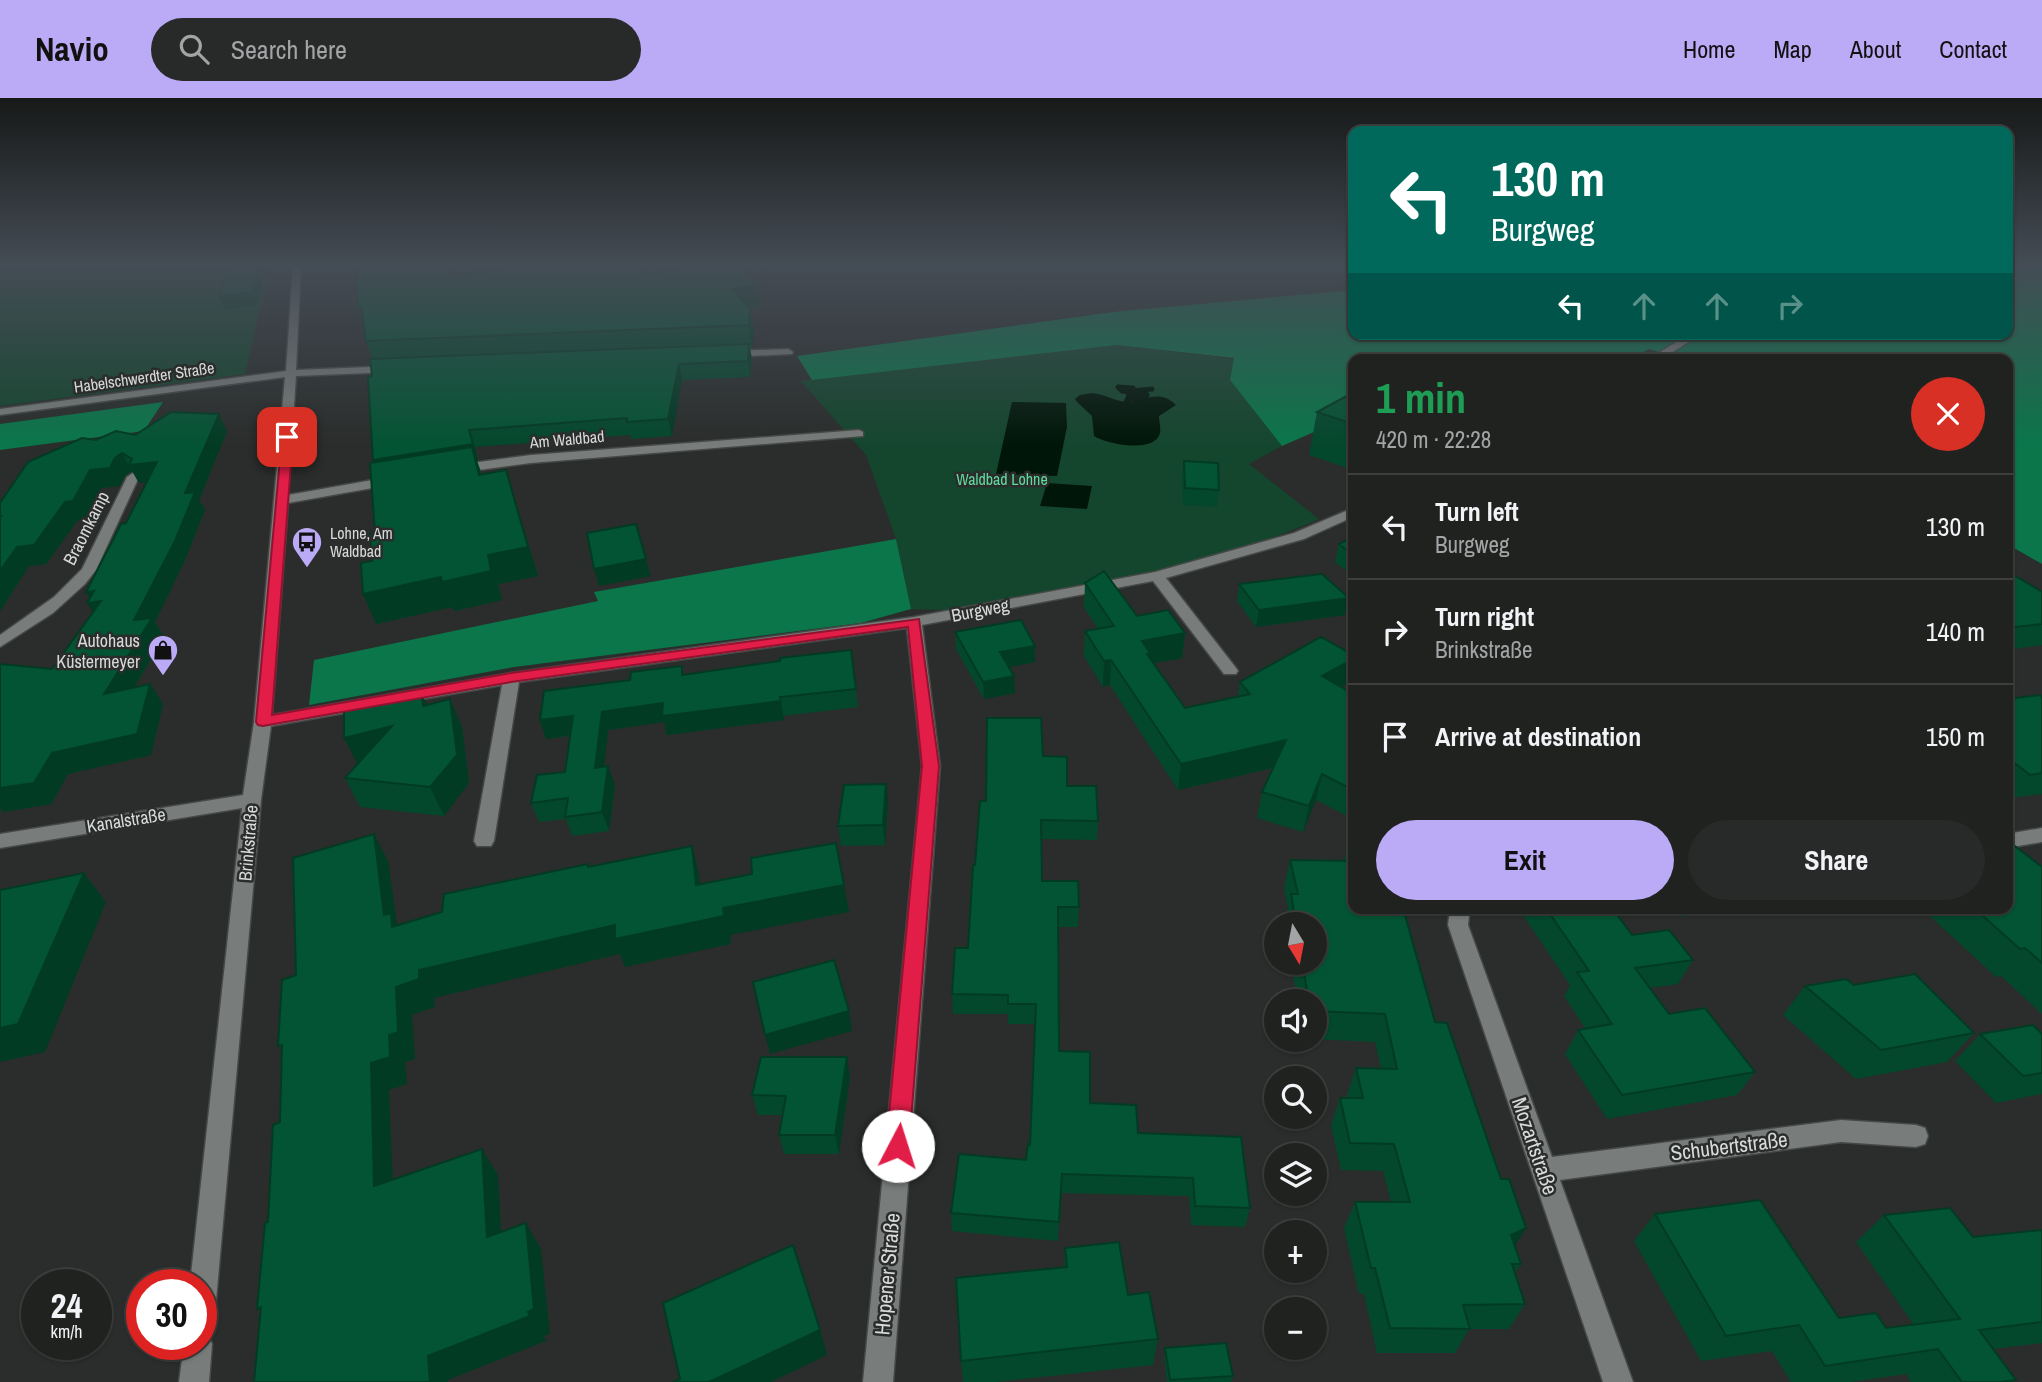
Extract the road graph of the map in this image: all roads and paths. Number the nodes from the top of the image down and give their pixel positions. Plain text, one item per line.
1 (292, 326) edge
2 (1686, 340) edge
3 (788, 352) dead end
4 (1662, 354) edge
5 (719, 355) edge
6 (402, 369) edge
7 (292, 373) junction
8 (0, 412) edge
9 (859, 434) dead end
10 (444, 471) edge
11 (133, 477) edge
12 (405, 478) edge
13 (281, 500) junction
14 (1348, 514) edge
15 (1157, 576) junction
16 (914, 622) junction
17 (0, 642) edge
18 (1230, 671) dead end
19 (511, 678) junction
20 (263, 722) junction
21 (252, 800) junction
22 (2042, 835) edge
23 (0, 841) edge
24 (484, 841) dead end
25 (2013, 842) edge
26 (2013, 848) edge
27 (2025, 857) edge
28 (1459, 914) edge
29 (1916, 1136) dead end
30 (1543, 1170) junction
31 (205, 1269) edge
32 (196, 1360) edge
33 (194, 1382) edge
34 (878, 1382) edge
35 (1618, 1382) edge

1 - 7 street, Brinkstraße
2 - 4 street
3 - 5 street
6 - 7 street, Habelschwerdter Straße
7 - 8 street, Habelschwerdter Straße
7 - 13 street, Brinkstraße
9 - 10 street, Am Waldbad
11 - 17 street, Braomkamp
12 - 13 street
13 - 20 street, Brinkstraße
14 - 15 street, Burgweg
15 - 16 street, Burgweg
15 - 18 street
16 - 19 street, Burgweg
16 - 34 street, Hopener Straße
19 - 20 street, Burgweg
19 - 24 street
20 - 21 street, Brinkstraße
21 - 23 street, Kanalstraße
21 - 31 street, Brinkstraße
22 - 25 street
26 - 27 street
28 - 30 street, Mozartstraße
29 - 30 street, Schubertstraße
30 - 35 street, Mozartstraße
32 - 33 street

